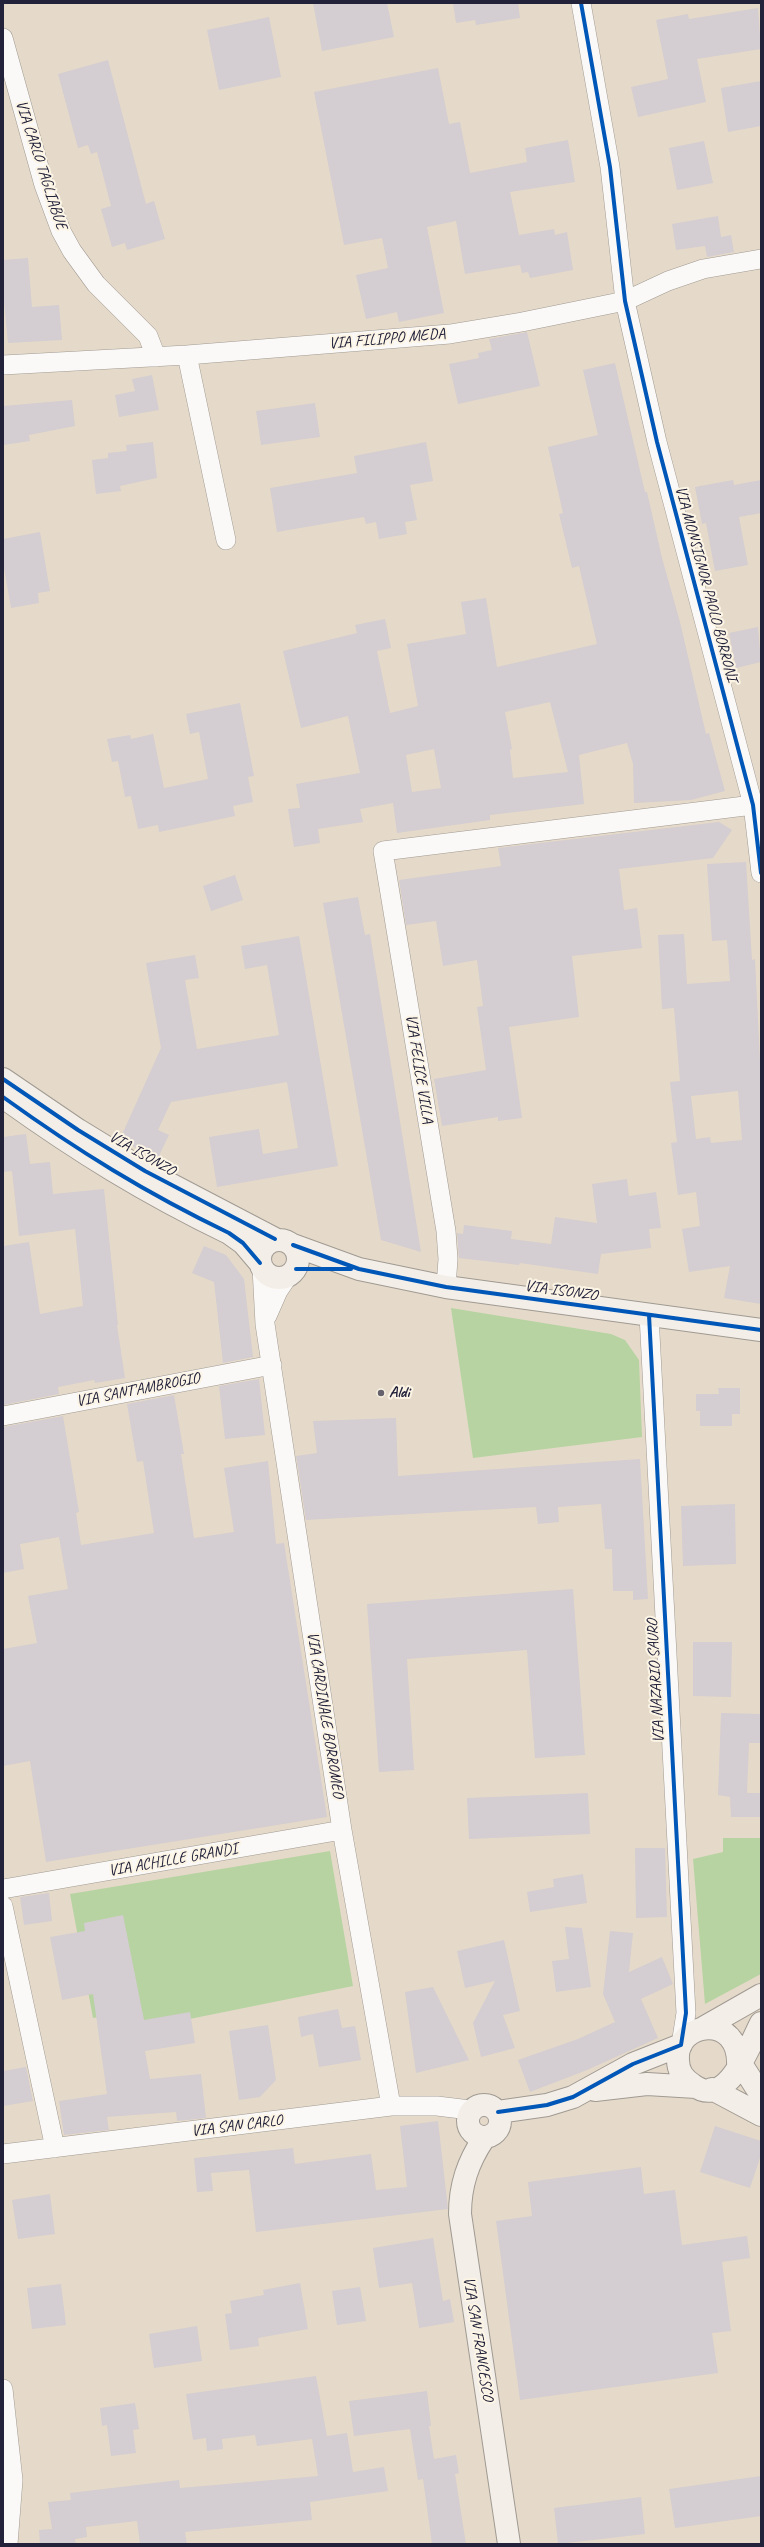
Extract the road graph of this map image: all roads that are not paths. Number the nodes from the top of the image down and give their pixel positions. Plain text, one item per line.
1 (581, 3) edge
2 (3, 38) edge
3 (761, 259) edge
4 (625, 301) junction
5 (187, 355) junction
6 (156, 357) junction
7 (3, 365) edge
8 (226, 540) dead end
9 (757, 805) edge
10 (761, 873) edge
11 (3, 1079) edge
12 (3, 1098) edge
13 (284, 1242) junction
14 (261, 1265) junction
15 (359, 1269) junction
16 (292, 1273) junction
17 (446, 1287) junction
18 (649, 1315) junction
19 (265, 1324) junction
20 (761, 1330) edge
21 (272, 1365) junction
22 (3, 1416) edge
23 (342, 1830) junction
24 (3, 1889) edge
25 (3, 1906) edge
26 (761, 1995) edge
27 (761, 2022) edge
28 (703, 2028) junction
29 (681, 2045) junction
30 (739, 2063) junction
31 (704, 2088) junction
32 (586, 2092) junction
33 (761, 2095) edge
34 (391, 2106) junction
35 (470, 2110) junction
36 (498, 2112) junction
37 (761, 2115) edge
38 (484, 2138) junction
39 (55, 2148) junction
40 (3, 2154) edge
41 (3, 2389) edge
42 (8, 2544) edge
43 (509, 2544) edge

1 - 4 street, VIA MONSIGNOR PAOLO BORRONI
2 - 6 street, VIA CARLO TAGLIABUE
3 - 4 street, VIA FILIPPO MEDA
4 - 5 street, VIA FILIPPO MEDA
4 - 9 street, VIA MONSIGNOR PAOLO BORRONI
5 - 6 street, VIA FILIPPO MEDA
5 - 8 street
6 - 7 street, VIA FILIPPO MEDA
9 - 10 street, VIA MONSIGNOR PAOLO BORRONI
9 - 17 street, VIA FELICE VILLA
11 - 13 street, VIA ISONZO
12 - 14 street, VIA ISONZO
13 - 14 street
13 - 15 street, VIA ISONZO
13 - 16 street
14 - 16 street
14 - 19 street, VIA CARDINALE BORROMEO
15 - 16 street, VIA ISONZO
15 - 17 street, VIA ISONZO
16 - 19 street, VIA CARDINALE BORROMEO
17 - 18 street, VIA ISONZO
18 - 20 street, VIA ISONZO
18 - 29 street, VIA NAZARIO SAURO
19 - 21 street, VIA CARDINALE BORROMEO
21 - 22 street, VIA SANT'AMBROGIO
21 - 23 street, VIA CARDINALE BORROMEO
23 - 24 street, VIA ACHILLE GRANDI
23 - 34 street, VIA CARDINALE BORROMEO
25 - 39 street
26 - 28 street
27 - 30 street
28 - 29 street
28 - 30 street
29 - 31 street
29 - 32 street
30 - 31 street
30 - 33 street
31 - 32 street
31 - 37 street
32 - 36 street
34 - 35 street, VIA SAN CARLO
34 - 39 street, VIA SAN CARLO
35 - 36 street
35 - 38 street
36 - 38 street, VIA SAN FRANCESCO
38 - 43 street, VIA SAN FRANCESCO
39 - 40 street, VIA SAN CARLO
41 - 42 street

